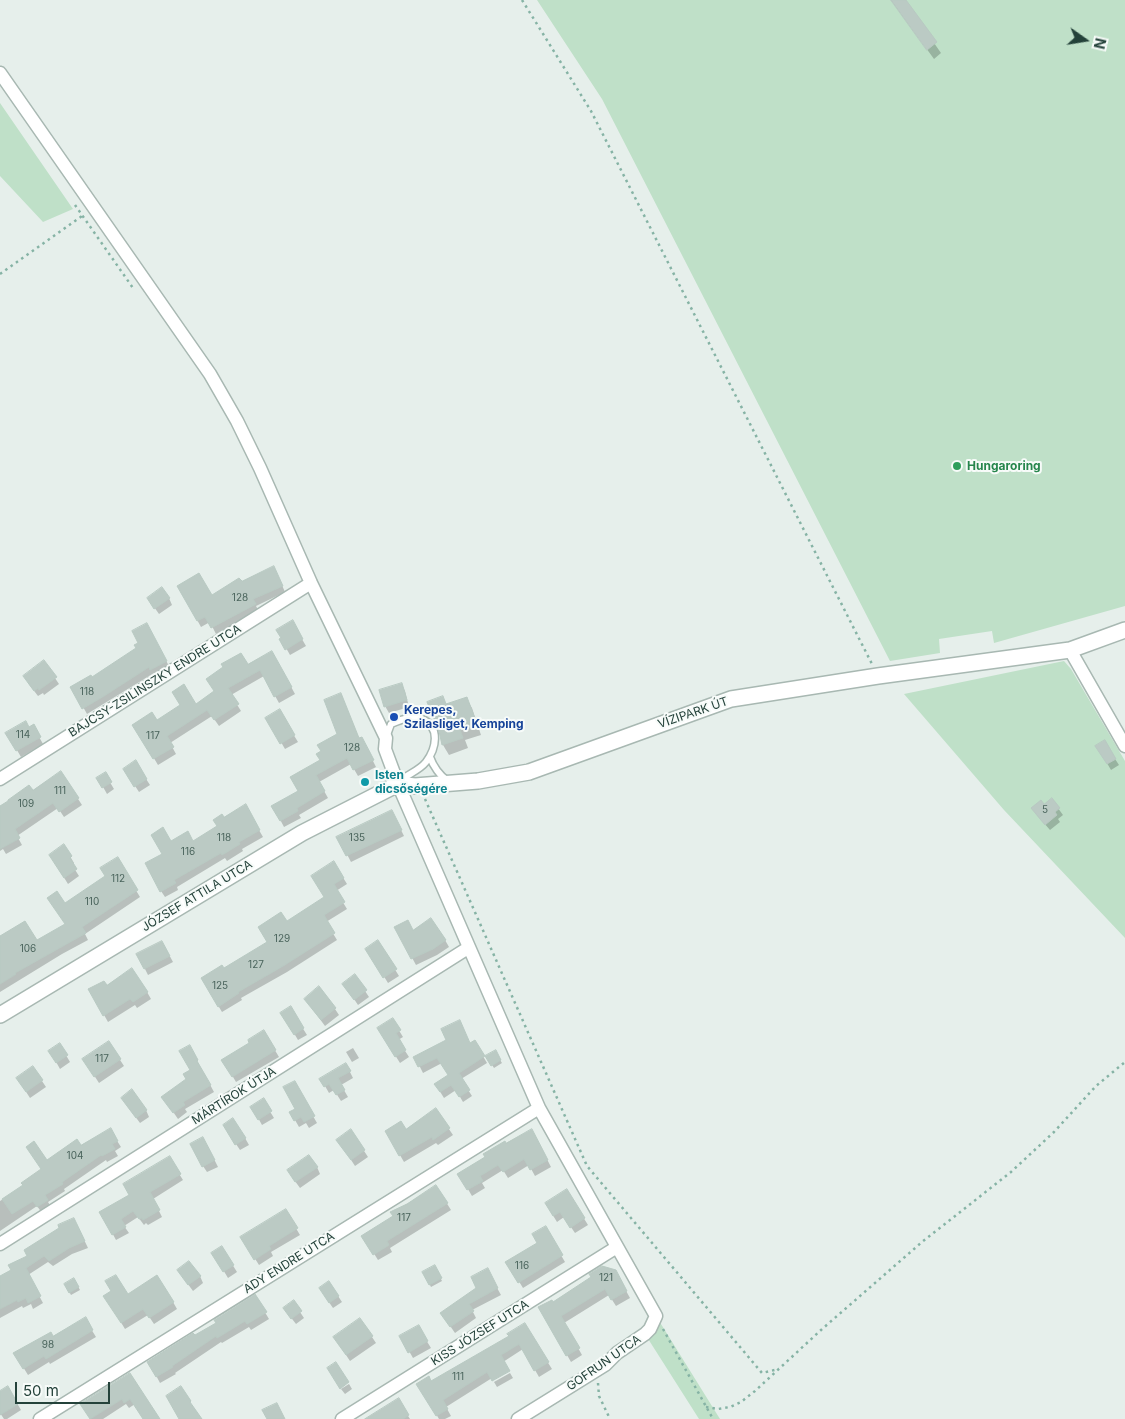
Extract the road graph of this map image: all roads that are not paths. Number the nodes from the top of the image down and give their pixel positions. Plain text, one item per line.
1 (0, 74) edge
2 (311, 583) junction
3 (1125, 630) edge
4 (1070, 650) junction
5 (386, 738) junction
6 (1125, 746) edge
7 (430, 757) junction
8 (0, 779) edge
9 (451, 783) junction
10 (398, 784) junction
11 (468, 948) junction
12 (0, 1015) edge
13 (539, 1108) junction
14 (0, 1244) edge
15 (617, 1247) junction
16 (40, 1419) edge
17 (342, 1419) edge
18 (518, 1419) edge

1 - 2 street
2 - 5 street
2 - 8 street, BAJCSY-ZSILINSZKY ENDRE UTCA
3 - 4 street, VÍZIPARK ÚT
4 - 6 street
4 - 9 street, VÍZIPARK ÚT
5 - 7 lane
5 - 10 street
7 - 9 lane
7 - 10 lane
9 - 10 street, VÍZIPARK ÚT
10 - 11 street
10 - 12 street, JÓZSEF ATTILA UTCA
11 - 13 street
11 - 14 street, MÁRTÍROK ÚTJA
13 - 15 street
13 - 16 street, ADY ENDRE UTCA
15 - 17 street, KISS JÓZSEF UTCA
15 - 18 street, GOFRUN UTCA

